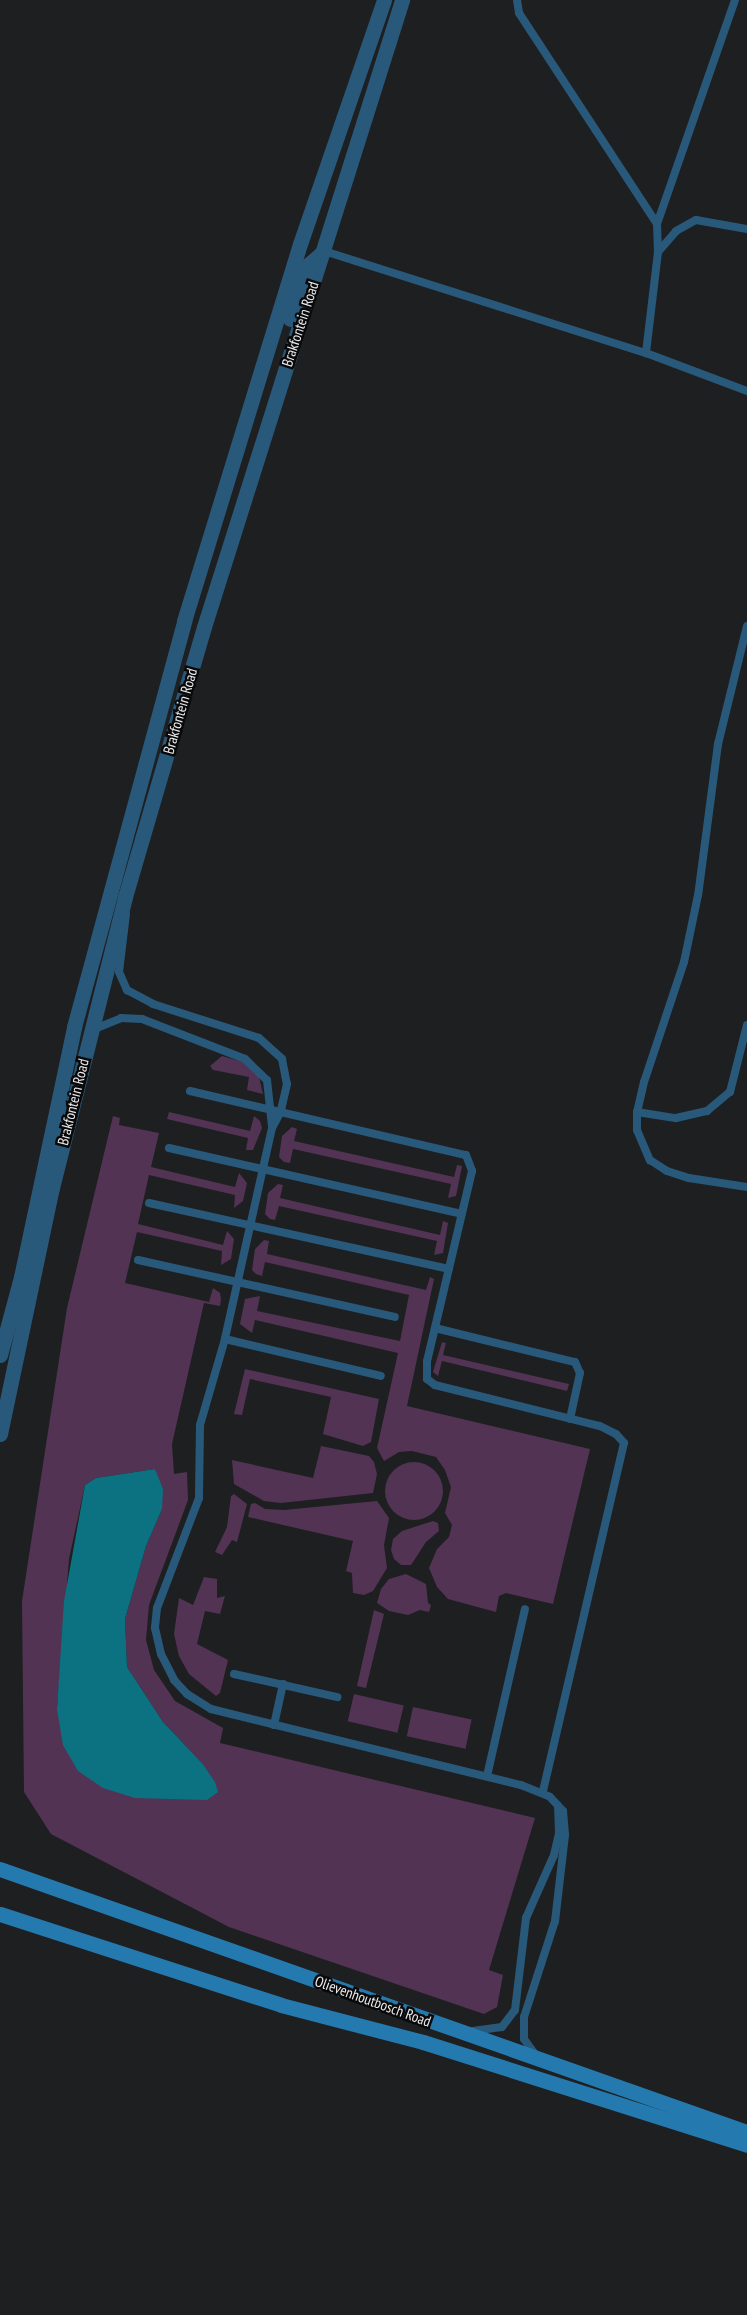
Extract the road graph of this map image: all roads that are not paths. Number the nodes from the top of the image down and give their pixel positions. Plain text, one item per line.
1 (384, 0) edge
2 (402, 0) edge
3 (517, 0) edge
4 (734, 0) edge
5 (657, 224) junction
6 (747, 229) edge
7 (324, 251) junction
8 (658, 252) junction
9 (646, 353) junction
10 (747, 391) edge
11 (240, 441) junction
12 (747, 626) edge
13 (126, 897) junction
14 (747, 1025) edge
15 (90, 1030) junction
16 (190, 1091) dead end
17 (271, 1109) junction
18 (281, 1110) junction
19 (637, 1112) junction
20 (272, 1128) junction
21 (169, 1148) dead end
22 (262, 1167) junction
23 (747, 1187) edge
24 (149, 1203) dead end
25 (462, 1214) junction
26 (250, 1226) junction
27 (138, 1260) dead end
28 (449, 1269) junction
29 (237, 1283) junction
30 (394, 1317) dead end
31 (435, 1328) junction
32 (225, 1339) junction
33 (0, 1355) edge
34 (381, 1376) dead end
35 (570, 1419) junction
36 (0, 1434) edge
37 (525, 1609) dead end
38 (234, 1674) dead end
39 (283, 1684) junction
40 (337, 1697) dead end
41 (274, 1725) junction
42 (487, 1776) junction
43 (543, 1792) junction
44 (558, 1806) junction
45 (0, 1869) edge
46 (0, 1914) edge
47 (453, 2030) junction
48 (543, 2062) junction
49 (747, 2132) edge
50 (747, 2145) edge

1 - 11 street, Brakfontein Road
2 - 7 street, Brakfontein Road
3 - 5 lane
4 - 5 lane
5 - 8 lane
6 - 8 lane
7 - 9 lane
7 - 11 street
7 - 13 street, Brakfontein Road
8 - 9 lane
9 - 10 lane
11 - 33 street, Brakfontein Road
12 - 19 lane
13 - 15 street, Brakfontein Road
13 - 18 lane
14 - 19 lane
15 - 17 lane
15 - 36 street, Brakfontein Road
16 - 17 lane
17 - 18 lane
17 - 20 lane
18 - 20 lane
18 - 25 lane
19 - 23 lane
20 - 22 lane
21 - 22 lane
22 - 25 lane
22 - 26 lane
24 - 26 lane
25 - 28 lane
26 - 28 lane
26 - 29 lane
27 - 29 lane
28 - 31 lane
29 - 30 lane
29 - 32 lane
31 - 35 lane
31 - 35 lane
32 - 34 lane
32 - 41 lane
35 - 43 lane
37 - 42 lane
38 - 39 lane
39 - 40 lane
39 - 41 lane
41 - 42 lane
42 - 43 lane
43 - 44 lane
44 - 47 lane
44 - 48 lane
45 - 47 main road, Olievenhoutbosch Road
46 - 50 main road, Olievenhoutbosch Road
47 - 48 main road, Olievenhoutbosch Road
48 - 49 main road, Olievenhoutbosch Road

